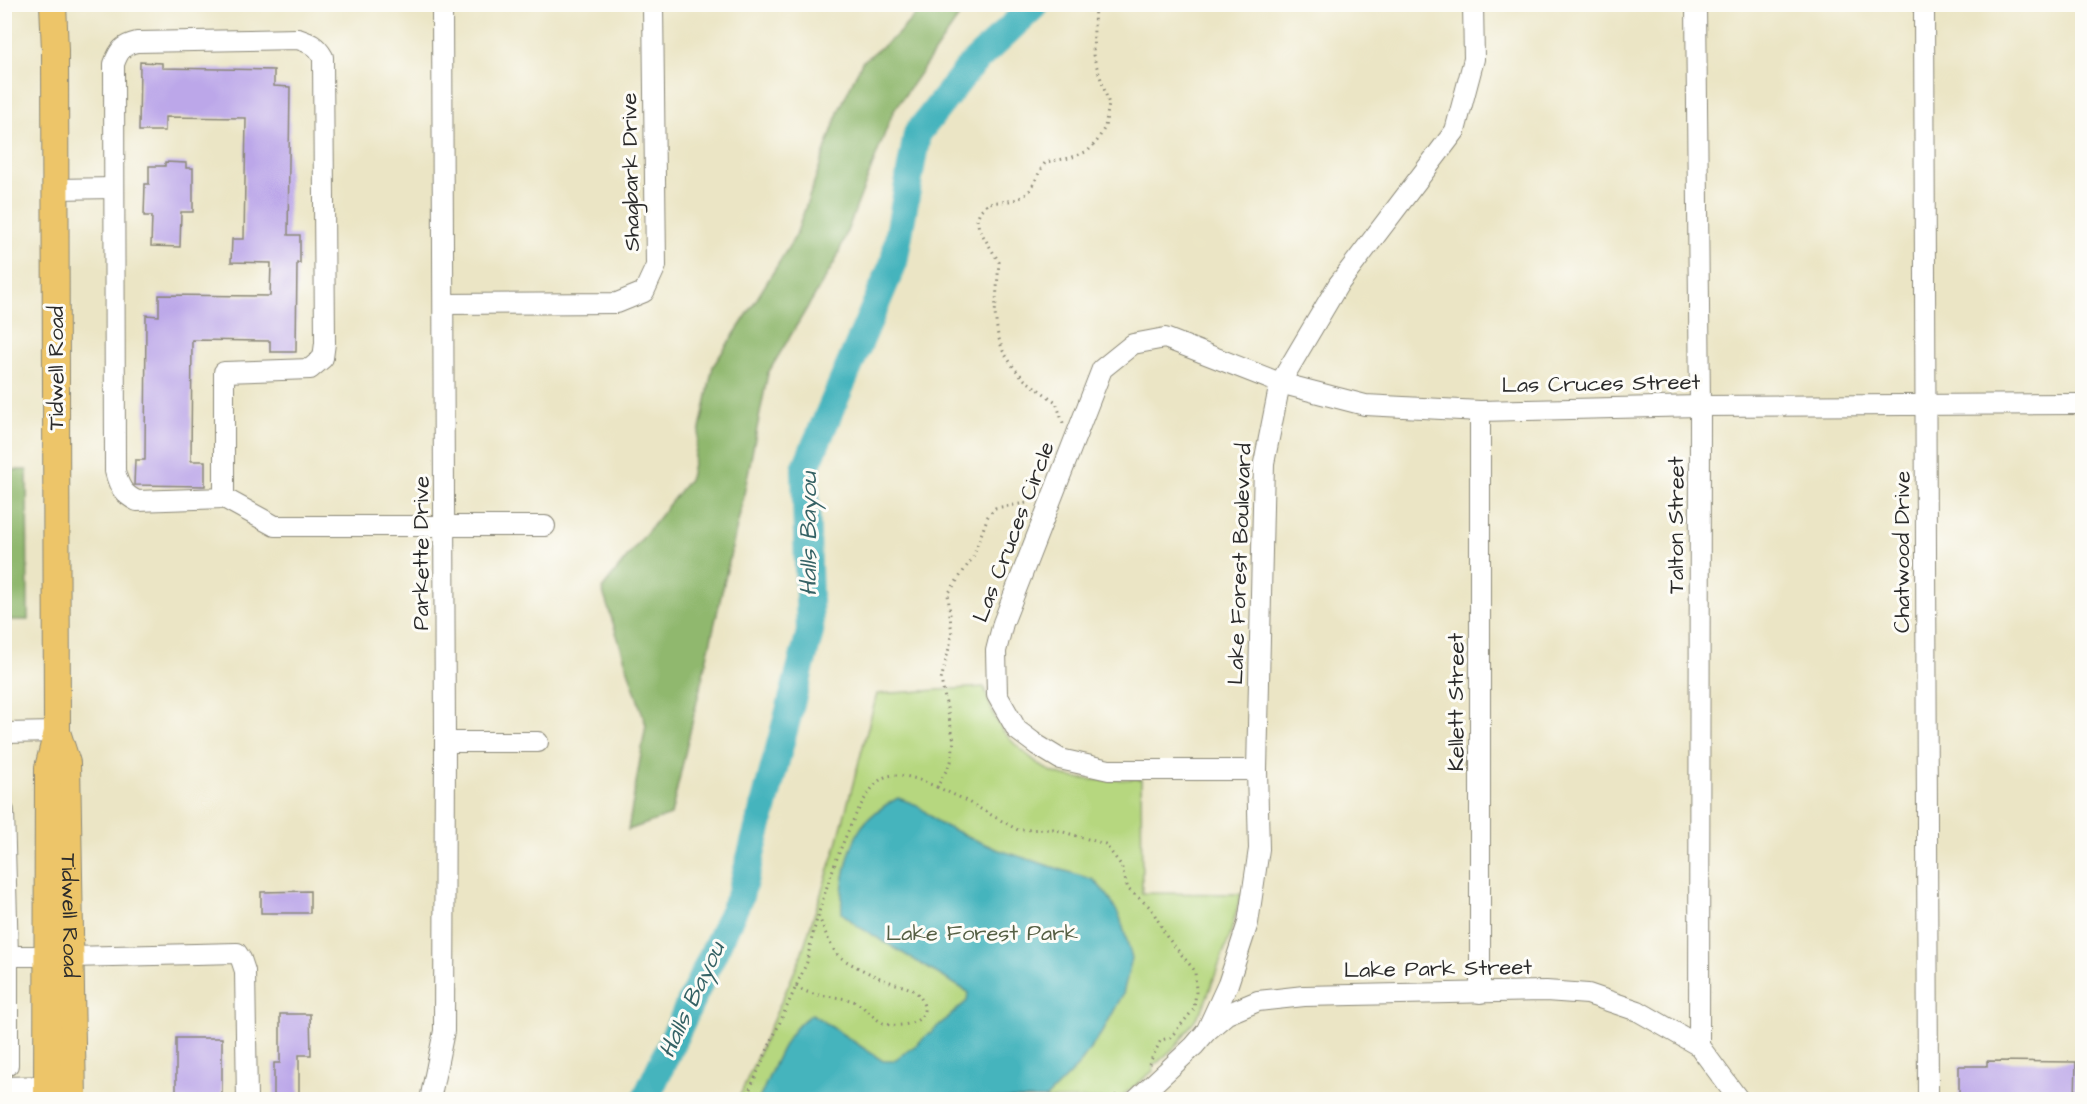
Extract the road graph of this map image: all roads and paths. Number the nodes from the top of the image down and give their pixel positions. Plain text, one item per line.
1 (53, 4) edge
2 (442, 4) edge
3 (652, 4) edge
4 (1095, 4) edge
5 (1473, 4) edge
6 (1696, 4) edge
7 (1924, 4) edge
8 (114, 188) junction
9 (56, 189) junction
10 (444, 304) junction
11 (1280, 383) junction
12 (2082, 404) edge
13 (1926, 405) junction
14 (1700, 406) junction
15 (1480, 411) junction
16 (1061, 429) dead end
17 (1034, 497) dead end
18 (224, 498) junction
19 (445, 526) junction
20 (545, 526) dead end
21 (57, 732) junction
22 (4, 733) edge
23 (446, 742) junction
24 (538, 742) dead end
25 (1257, 770) junction
26 (937, 787) junction
27 (4, 811) edge
28 (819, 915) junction
29 (6, 956) edge
30 (59, 957) junction
31 (796, 986) junction
32 (1480, 993) junction
33 (1206, 1032) junction
34 (1699, 1046) junction
35 (4, 1065) edge
36 (1148, 1069) dead end
37 (4, 1087) edge
38 (47, 1093) edge
39 (1131, 1093) edge
40 (73, 1100) edge
41 (247, 1100) edge
42 (430, 1100) edge
43 (745, 1100) edge
44 (1111, 1100) edge
45 (1739, 1100) edge
46 (1928, 1100) edge

1 - 9 main road, Tidwell Road
2 - 10 street, Parkette Drive
3 - 10 street, Shagbark Drive
4 - 16 path
5 - 11 street, Lake Forest Boulevard
6 - 14 street, Talton Street
7 - 13 street, Chatwood Drive
8 - 9 street
8 - 18 street
8 - 18 street
9 - 21 main road, Tidwell Road
10 - 19 street, Parkette Drive
11 - 15 street, Las Cruces Street
11 - 25 street, Lake Forest Boulevard
11 - 25 street, Las Cruces Circle
12 - 13 street, Las Cruces Street
13 - 14 street, Las Cruces Street
13 - 46 street, Chatwood Drive
14 - 15 street, Las Cruces Street
14 - 34 street, Talton Street
15 - 32 street, Kellett Street
17 - 26 path
18 - 19 street
19 - 20 street
19 - 23 street, Parkette Drive
21 - 22 street
21 - 30 main road, Tidwell Road
23 - 24 street
23 - 42 street, Parkette Drive
25 - 33 street, Lake Forest Boulevard
26 - 28 path
26 - 36 path
27 - 29 street
28 - 31 path
28 - 31 path
29 - 30 street
29 - 35 street
30 - 38 main road, Tidwell Road
30 - 40 main road, Tidwell Road
30 - 41 street
31 - 43 path
32 - 33 street, Lake Park Street
32 - 34 street, Lake Park Street
33 - 39 street, Lake Park Street
34 - 45 street, Lake Park Street
37 - 38 street
39 - 44 path

